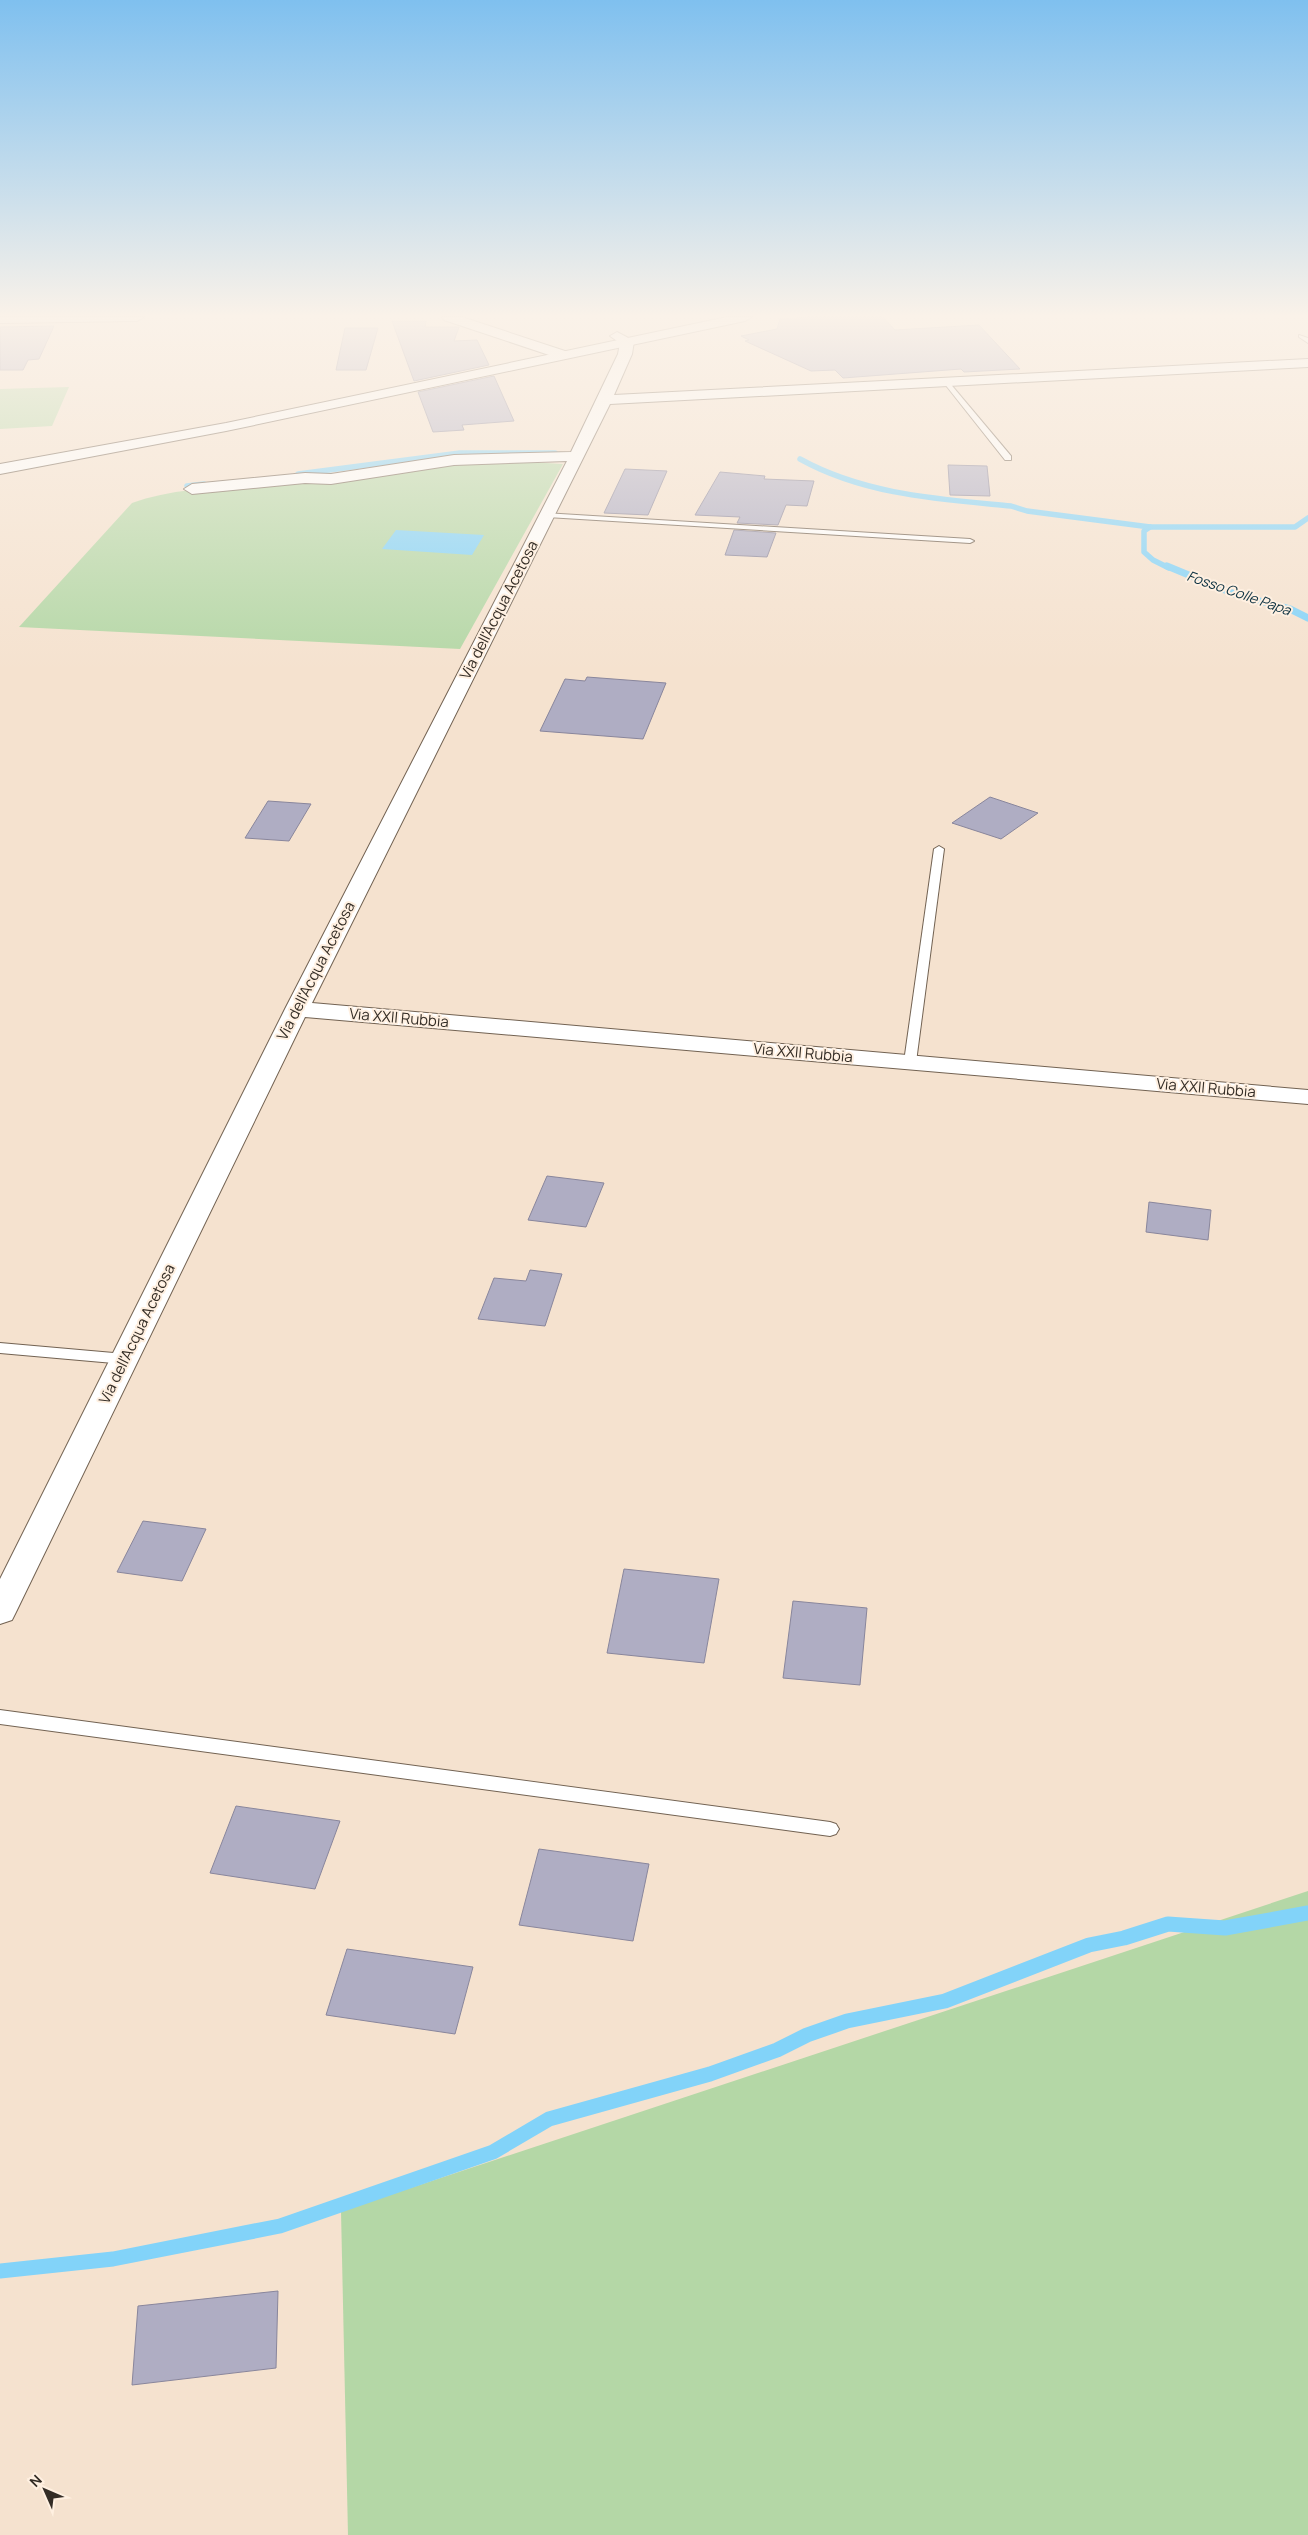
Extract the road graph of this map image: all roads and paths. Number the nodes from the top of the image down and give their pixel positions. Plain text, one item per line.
1 (137, 435) edge
2 (181, 435) edge
3 (587, 435) edge
4 (989, 435) edge
5 (576, 456) junction
6 (1008, 458) dead end
7 (0, 461) edge
8 (0, 469) edge
9 (192, 490) dead end
10 (547, 515) junction
11 (970, 541) dead end
12 (939, 849) dead end
13 (297, 1009) junction
14 (910, 1062) junction
15 (1308, 1097) edge
16 (0, 1348) edge
17 (125, 1359) junction
18 (0, 1612) edge
19 (0, 1717) edge
20 (830, 1830) dead end

1 - 7 street
2 - 8 street
3 - 5 street, Via dell'Acqua Acetosa
4 - 6 lane
5 - 9 street
5 - 10 street, Via dell'Acqua Acetosa
10 - 11 lane
10 - 13 street, Via dell'Acqua Acetosa
12 - 14 lane
13 - 14 street, Via XXII Rubbia
13 - 17 street, Via dell'Acqua Acetosa
14 - 15 street, Via XXII Rubbia
16 - 17 lane
17 - 18 street, Via dell'Acqua Acetosa
19 - 20 lane

